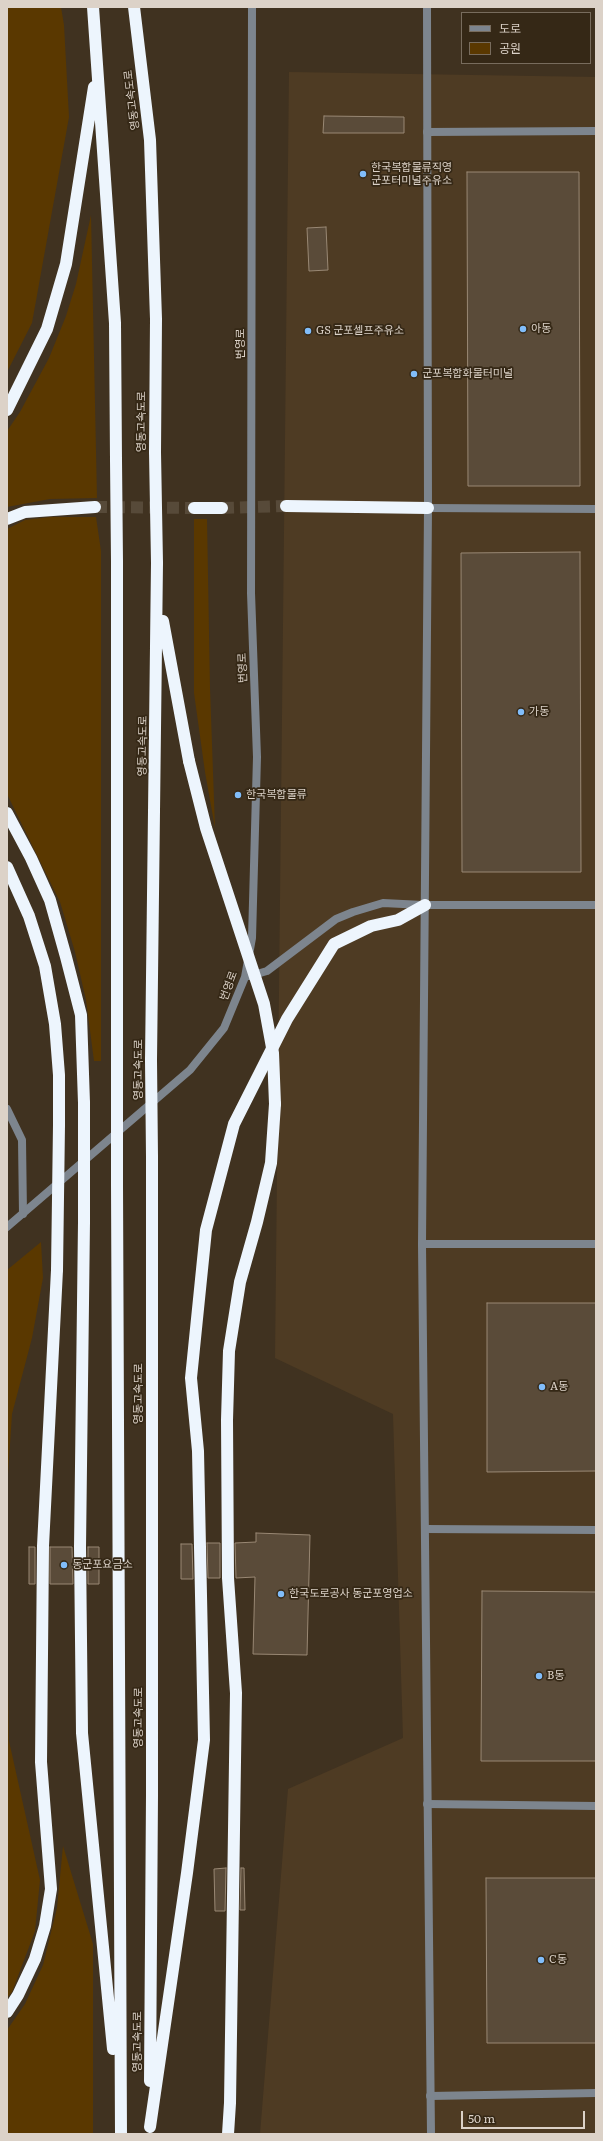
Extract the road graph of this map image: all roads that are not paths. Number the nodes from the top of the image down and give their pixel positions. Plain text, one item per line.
1 (93, 7) edge
2 (134, 7) edge
3 (252, 7) edge
4 (427, 7) edge
5 (98, 64) junction
6 (596, 131) edge
7 (427, 132) junction
8 (7, 410) edge
9 (286, 506) tunnel mouth
10 (95, 507) tunnel mouth
11 (194, 508) tunnel mouth
12 (222, 508) tunnel mouth
13 (428, 508) junction
14 (596, 509) edge
15 (7, 519) edge
16 (158, 591) junction
17 (7, 813) edge
18 (7, 867) edge
19 (425, 905) junction
20 (596, 905) edge
21 (245, 977) junction
22 (7, 1109) edge
23 (23, 1214) junction
24 (7, 1227) edge
25 (422, 1244) junction
26 (596, 1244) edge
27 (425, 1529) junction
28 (596, 1530) edge
29 (427, 1804) junction
30 (596, 1806) edge
31 (7, 2012) edge
32 (596, 2093) edge
33 (430, 2096) junction
34 (150, 2130) edge
35 (121, 2131) edge
36 (228, 2134) edge
37 (431, 2134) edge

1 - 5 highway, 영동고속도로
2 - 16 highway, 영동고속도로, bridge
3 - 21 street, 번영로
4 - 7 street
5 - 8 highway
5 - 35 highway, 영동고속도로, bridge
6 - 7 street
7 - 13 street
9 - 13 highway
10 - 15 highway
11 - 12 highway
13 - 14 street
13 - 19 street
16 - 34 highway, 영동고속도로, bridge
16 - 36 highway, bridge
17 - 35 highway, bridge
18 - 31 highway, bridge
19 - 20 street
19 - 21 street
19 - 25 street
19 - 34 highway
21 - 23 street, 번영로
22 - 23 street
23 - 24 street, 번영로
25 - 26 street
25 - 27 street
27 - 28 street
27 - 29 street
29 - 30 street
29 - 33 street
32 - 33 street
33 - 37 street

